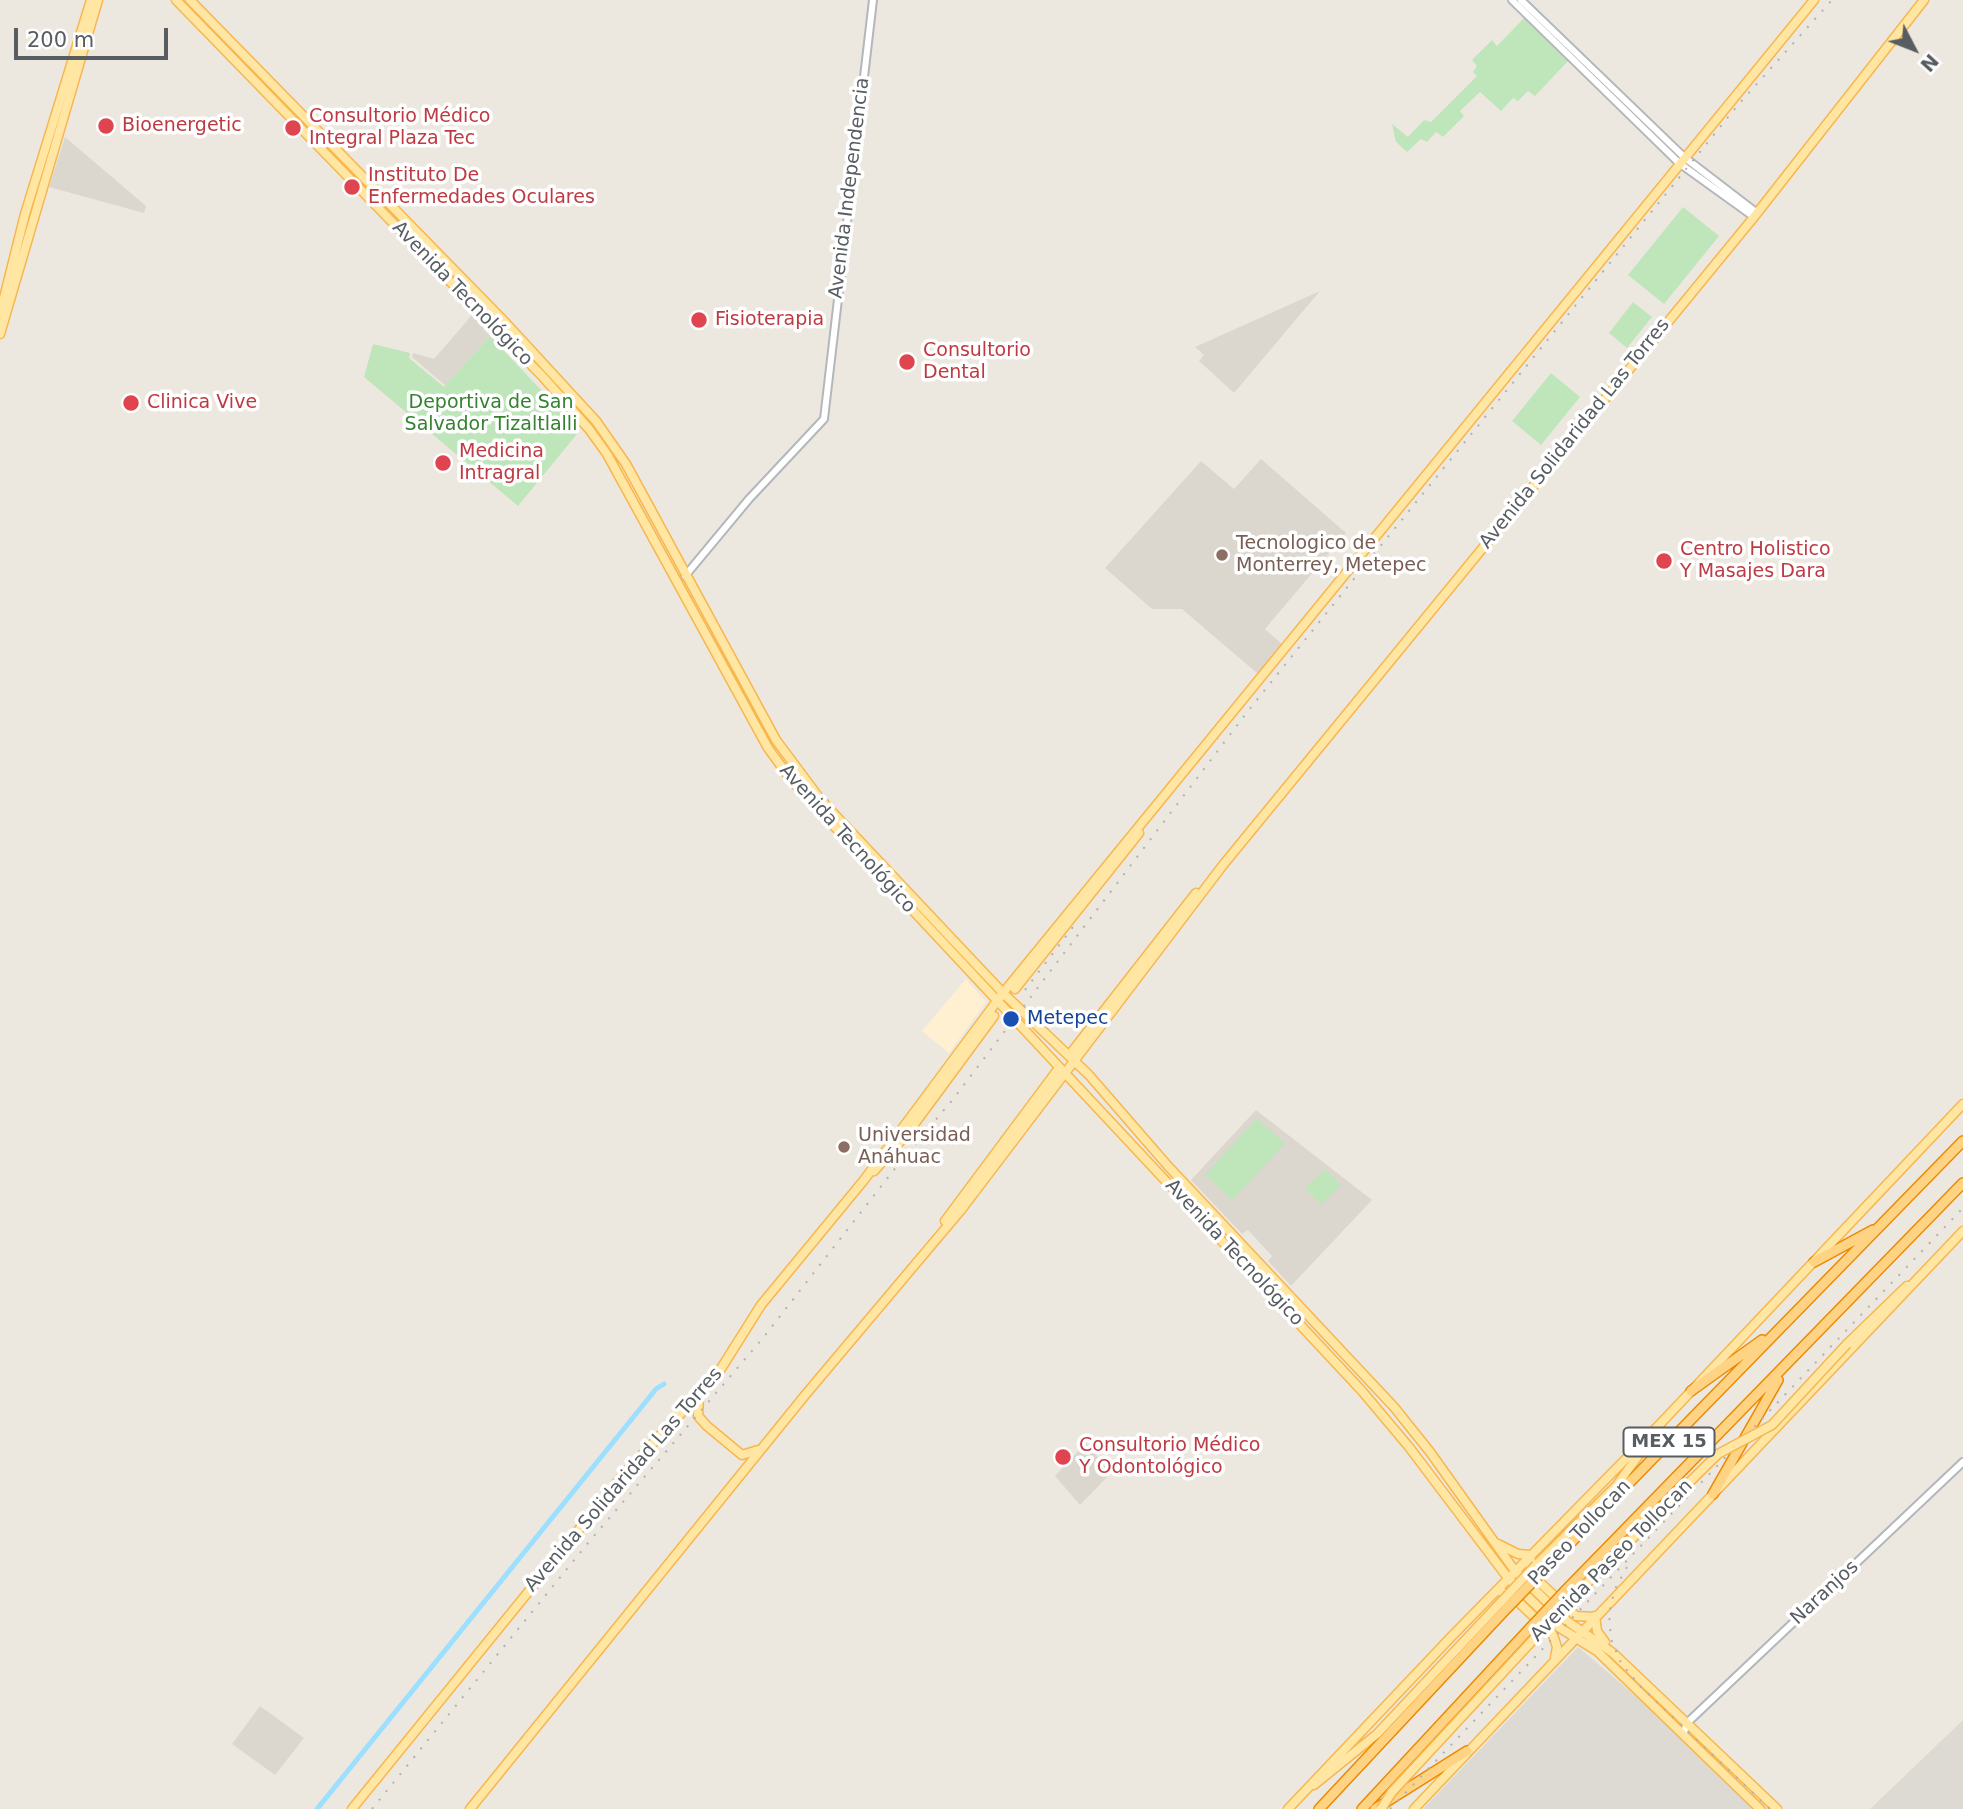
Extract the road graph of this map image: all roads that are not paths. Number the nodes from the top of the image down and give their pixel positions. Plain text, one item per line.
1 (91, 0) edge
2 (99, 0) edge
3 (176, 0) edge
4 (190, 0) edge
5 (873, 0) edge
6 (1512, 0) edge
7 (1521, 0) edge
8 (1814, 0) edge
9 (1924, 0) edge
10 (1556, 37) junction
11 (1681, 160) junction
12 (1755, 215) junction
13 (0, 314) edge
14 (0, 334) edge
15 (685, 576) junction
16 (1145, 821) junction
17 (1015, 989) dead end
18 (1003, 993) junction
19 (996, 1002) junction
20 (994, 1016) dead end
21 (1073, 1057) junction
22 (1056, 1072) dead end
23 (1066, 1072) junction
24 (1089, 1075) junction
25 (1077, 1085) junction
26 (1963, 1104) edge
27 (1963, 1132) edge
28 (1963, 1141) edge
29 (1149, 1143) junction
30 (1140, 1151) junction
31 (1946, 1159) junction
32 (864, 1180) junction
33 (1963, 1183) edge
34 (1881, 1227) junction
35 (1963, 1231) edge
36 (922, 1256) junction
37 (1814, 1262) junction
38 (1921, 1276) junction
39 (1796, 1313) junction
40 (1316, 1324) junction
41 (1308, 1332) junction
42 (1786, 1367) junction
43 (1691, 1391) junction
44 (699, 1395) junction
45 (1661, 1423) junction
46 (766, 1443) junction
47 (1963, 1462) edge
48 (1456, 1490) junction
49 (1713, 1494) junction
50 (1446, 1497) junction
51 (1491, 1539) junction
52 (1531, 1555) junction
53 (1490, 1556) junction
54 (1539, 1568) junction
55 (1516, 1571) junction
56 (1508, 1578) junction
57 (1494, 1592) junction
58 (1505, 1604) junction
59 (1595, 1616) junction
60 (1578, 1634) junction
61 (1613, 1653) junction
62 (1553, 1660) junction
63 (1620, 1666) junction
64 (1687, 1723) junction
65 (1683, 1736) junction
66 (1467, 1751) junction
67 (1306, 1790) junction
68 (352, 1809) edge
69 (470, 1809) edge
70 (1288, 1809) edge
71 (1319, 1809) edge
72 (1363, 1809) edge
73 (1375, 1809) edge
74 (1381, 1809) edge
75 (1413, 1809) edge
76 (1760, 1809) edge
77 (1777, 1809) edge

1 - 13 main road
2 - 14 main road
3 - 19 main road, Avenida Tecnológico
4 - 15 main road, Avenida Tecnológico
5 - 15 street, Avenida Independencia
6 - 10 street
7 - 10 street
8 - 11 main road, Avenida Solidaridad Las Torres
9 - 12 main road, Avenida Solidaridad Las Torres
10 - 11 street
11 - 12 street
11 - 16 main road, Avenida Solidaridad Las Torres
12 - 21 main road, Avenida Solidaridad Las Torres
15 - 18 main road, Avenida Tecnológico
16 - 17 main road, Avenida Solidaridad Las Torres
16 - 18 main road, Avenida Solidaridad Las Torres
18 - 19 main road, Avenida Solidaridad Las Torres
18 - 21 main road, Avenida Tecnológico
19 - 23 main road, Avenida Tecnológico
19 - 32 main road, Avenida Solidaridad Las Torres
20 - 32 main road, Avenida Solidaridad Las Torres
21 - 23 main road, Avenida Solidaridad Las Torres
21 - 24 main road, Avenida Tecnológico
22 - 36 main road, Avenida Solidaridad Las Torres
23 - 25 main road, Avenida Tecnológico
23 - 36 main road, Avenida Solidaridad Las Torres
24 - 25 main road
24 - 29 main road, Avenida Tecnológico
25 - 30 main road, Avenida Tecnológico
26 - 37 main road
27 - 31 highway
28 - 31 highway, Paseo Tollocan / MEX 15
29 - 30 main road
29 - 40 main road, Avenida Tecnológico
30 - 41 main road, Avenida Tecnológico
31 - 34 highway, Paseo Tollocan / MEX 15
32 - 44 main road, Avenida Solidaridad Las Torres
33 - 42 highway, Paseo Tollocan / MEX 15
34 - 37 highway
34 - 39 highway, Paseo Tollocan / MEX 15
35 - 38 main road, Avenida Paseo Tollocan
36 - 46 main road, Avenida Solidaridad Las Torres
37 - 43 main road
38 - 49 main road, Avenida Paseo Tollocan
38 - 74 main road, Avenida Paseo Tollocan, bridge
39 - 43 highway
39 - 54 highway, Paseo Tollocan / MEX 15
40 - 41 main road
40 - 48 main road, Avenida Tecnológico
41 - 50 main road, Avenida Tecnológico
42 - 49 highway
42 - 72 highway, Paseo Tollocan / MEX 15, bridge
43 - 45 main road
44 - 46 main road
44 - 68 main road, Avenida Solidaridad Las Torres
45 - 52 main road
45 - 54 main road
46 - 69 main road, Avenida Solidaridad Las Torres
47 - 64 street, Naranjos
48 - 50 main road
48 - 51 main road, Avenida Tecnológico
49 - 59 main road, Avenida Paseo Tollocan
50 - 53 main road, Avenida Tecnológico
51 - 52 main road
51 - 55 main road, Avenida Tecnológico
52 - 55 main road
52 - 59 main road
53 - 56 main road, Avenida Tecnológico
53 - 57 main road
54 - 58 highway, Paseo Tollocan / MEX 15, bridge
55 - 56 main road
55 - 60 main road, Avenida Tecnológico
56 - 57 main road
56 - 60 main road, Avenida Tecnológico
57 - 62 main road
57 - 67 main road
58 - 67 main road
58 - 71 highway, Paseo Tollocan / MEX 15
59 - 60 main road, Avenida Paseo Tollocan
59 - 61 main road
60 - 61 main road
60 - 62 main road, Avenida Paseo Tollocan
60 - 63 main road
61 - 63 main road
62 - 66 main road, Avenida Paseo Tollocan
63 - 64 main road
63 - 65 main road
64 - 65 street
64 - 77 main road
65 - 76 main road
66 - 73 highway
66 - 75 main road, Avenida Paseo Tollocan
67 - 70 main road

